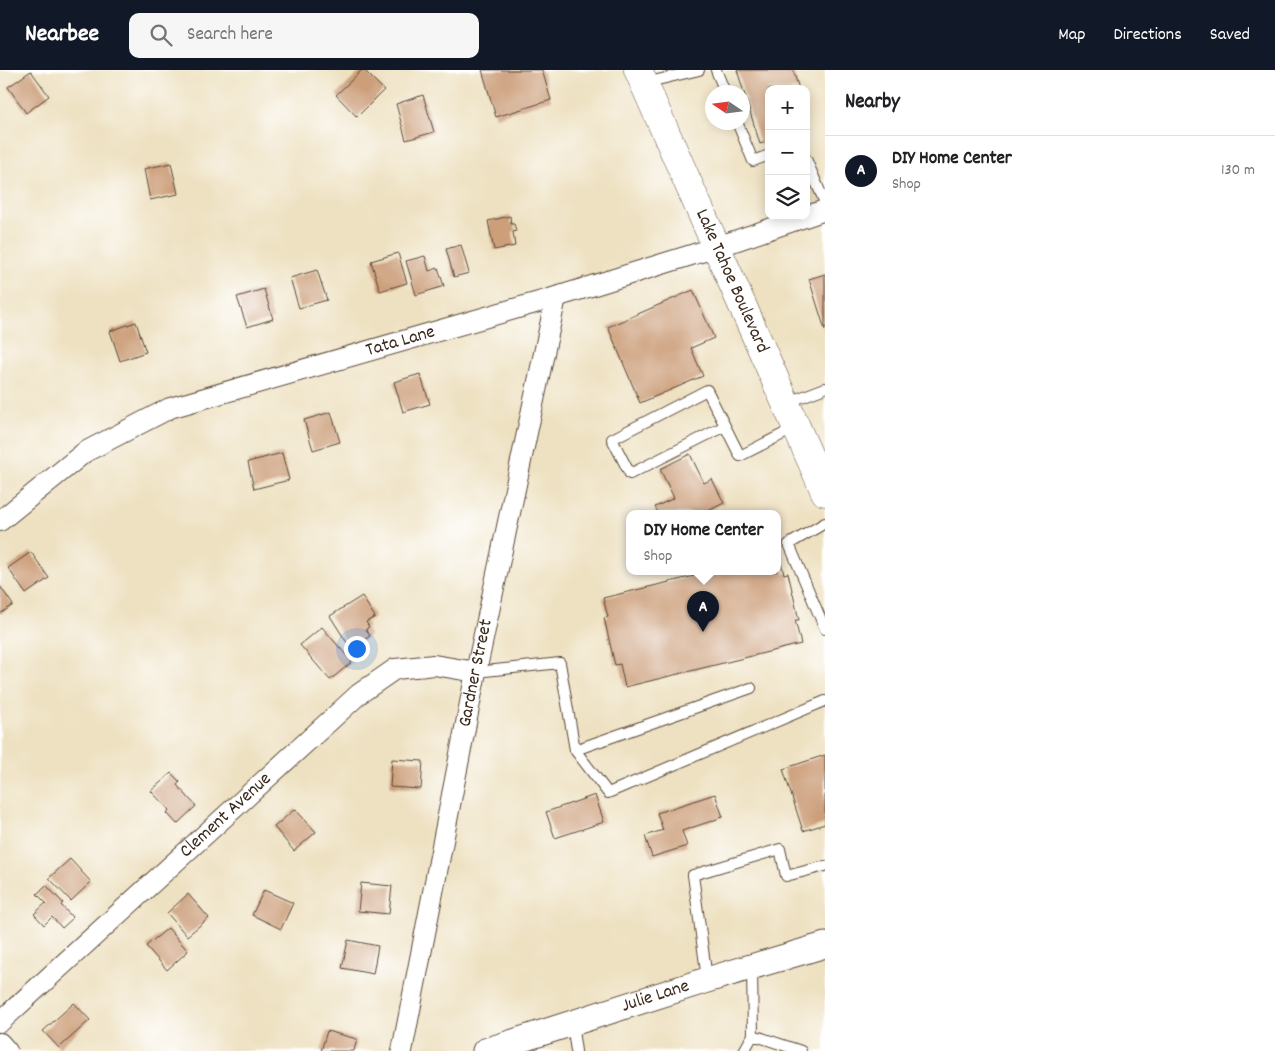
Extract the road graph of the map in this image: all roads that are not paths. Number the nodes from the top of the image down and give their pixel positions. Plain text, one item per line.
1 (699, 70) edge
2 (716, 70) edge
3 (641, 77) edge
4 (722, 85) edge
5 (740, 130) edge
6 (765, 156) edge
7 (810, 167) edge
8 (825, 203) edge
9 (825, 210) edge
10 (717, 247) junction
11 (556, 297) junction
12 (825, 388) edge
13 (785, 403) junction
14 (725, 426) junction
15 (796, 428) junction
16 (825, 492) edge
17 (0, 521) edge
18 (825, 523) edge
19 (825, 629) edge
20 (476, 672) junction
21 (750, 688) dead end
22 (825, 701) edge
23 (575, 750) junction
24 (825, 866) edge
25 (825, 945) edge
26 (752, 967) junction
27 (708, 980) junction
28 (0, 1022) edge
29 (572, 1024) junction
30 (753, 1035) junction
31 (0, 1043) edge
32 (518, 1046) edge
33 (8, 1051) edge
34 (402, 1051) edge
35 (485, 1051) edge
36 (576, 1051) edge
37 (744, 1051) edge
38 (801, 1051) edge

1 - 3 lane
2 - 4 lane
3 - 10 main road, Lake Tahoe Boulevard
5 - 6 lane
7 - 8 lane
9 - 10 street, Tata Lane
10 - 11 street, Tata Lane
10 - 13 main road, Lake Tahoe Boulevard
11 - 17 street, Tata Lane
11 - 20 street, Gardner Street
12 - 13 lane
13 - 15 main road, Lake Tahoe Boulevard
14 - 14 lane
14 - 15 lane
15 - 16 main road, Lake Tahoe Boulevard
18 - 19 lane
20 - 23 lane
20 - 28 street, Clement Avenue
20 - 34 street, Gardner Street
21 - 23 lane
22 - 23 lane
24 - 27 lane
25 - 26 street, Julie Lane
26 - 27 street, Julie Lane
26 - 30 lane
27 - 29 street, Julie Lane
29 - 32 street, Julie Lane
29 - 36 lane
30 - 37 lane
30 - 38 lane
31 - 33 street
32 - 35 street, Julie Lane

